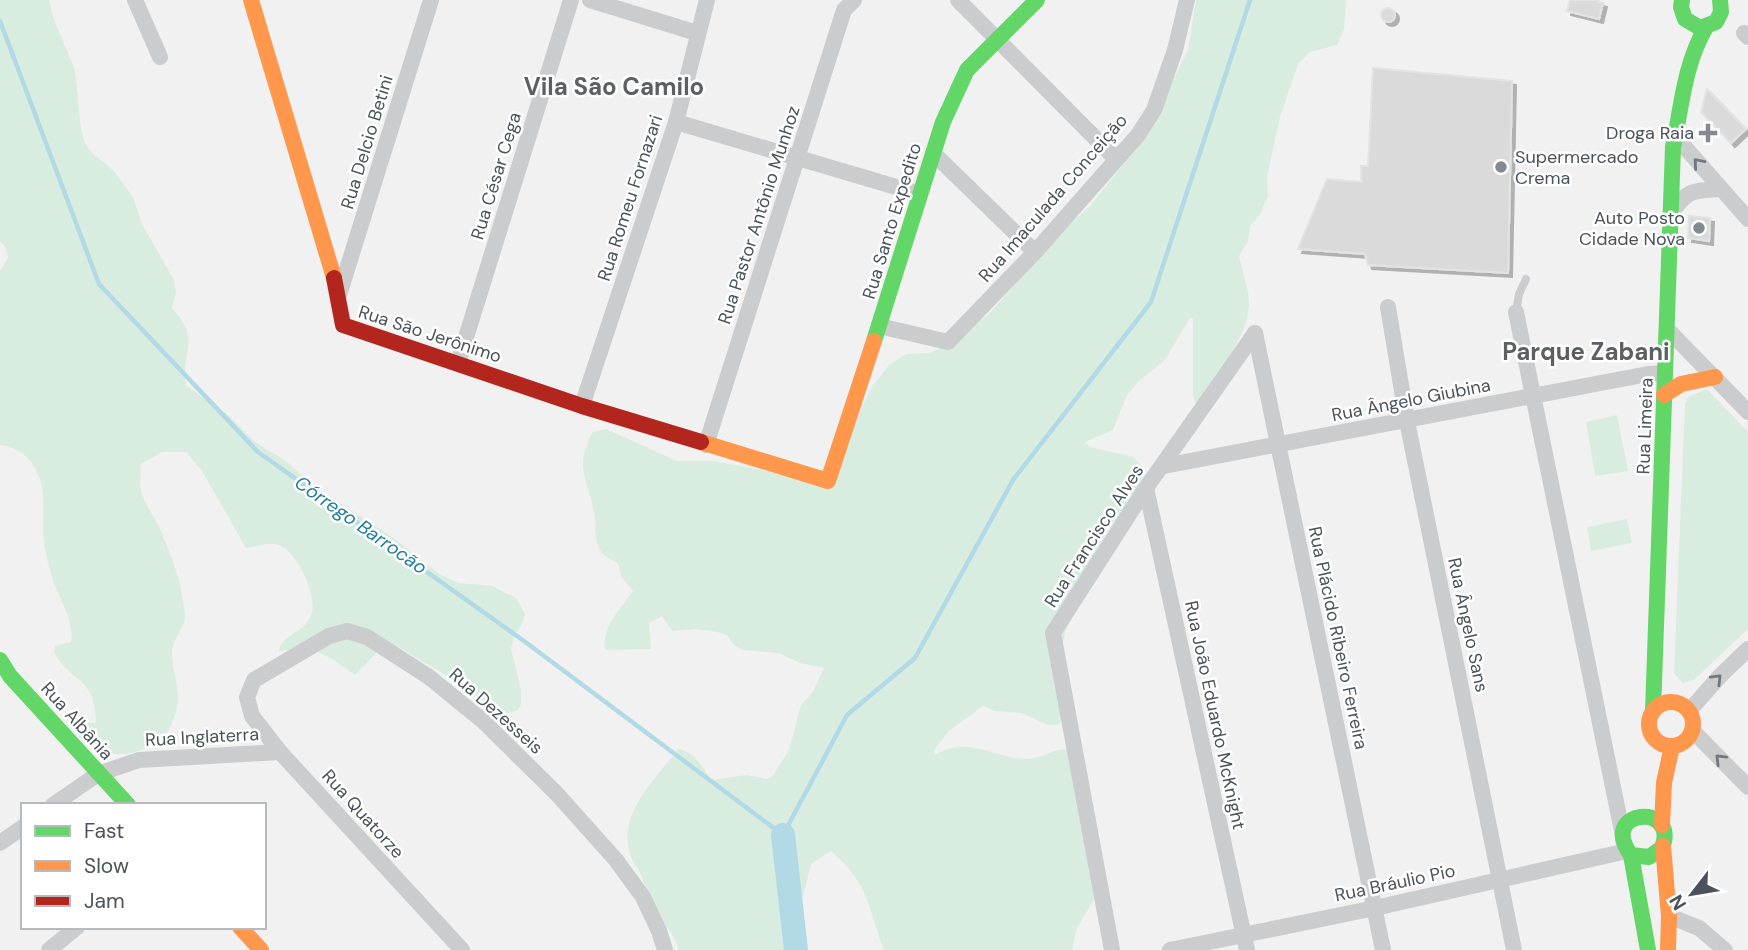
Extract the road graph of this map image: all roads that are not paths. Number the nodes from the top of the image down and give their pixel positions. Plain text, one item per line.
1 (135, 0) edge
2 (251, 0) edge
3 (431, 0) edge
4 (571, 0) edge
5 (590, 0) edge
6 (707, 0) edge
7 (854, 0) edge
8 (958, 0) edge
9 (1037, 0) edge
10 (1187, 0) edge
11 (1720, 0) edge
12 (1682, 7) edge
13 (1706, 27) junction
14 (697, 33) junction
15 (996, 39) junction
16 (1690, 54) junction
17 (160, 57) dead end
18 (676, 122) junction
19 (1676, 137) junction
20 (933, 153) junction
21 (797, 158) junction
22 (1116, 159) junction
23 (1720, 188) junction
24 (920, 194) junction
25 (1670, 214) junction
26 (1748, 219) edge
27 (1035, 252) junction
28 (1525, 279) dead end
29 (339, 295) junction
30 (1388, 307) dead end
31 (1516, 312) joint
32 (880, 326) junction
33 (1668, 330) junction
34 (1255, 333) joint
35 (458, 363) junction
36 (1665, 373) junction
37 (1715, 377) junction
38 (1664, 395) junction
39 (1533, 396) junction
40 (582, 406) junction
41 (1748, 412) edge
42 (1407, 421) junction
43 (706, 445) junction
44 (1278, 445) junction
45 (1164, 466) junction
46 (828, 481) joint
47 (1146, 488) junction
48 (1748, 649) edge
49 (0, 660) edge
50 (1655, 676) junction
51 (247, 697) joint
52 (1670, 702) junction
53 (1689, 710) junction
54 (1653, 711) junction
55 (1692, 730) junction
56 (1665, 744) junction
57 (280, 752) junction
58 (98, 774) junction
59 (1748, 787) edge
60 (1615, 795) junction
61 (56, 803) edge
62 (126, 803) edge
63 (1641, 816) junction
64 (1662, 825) junction
65 (21, 828) edge
66 (1622, 831) junction
67 (0, 844) edge
68 (1663, 846) junction
69 (1629, 853) junction
70 (1501, 881) junction
71 (1639, 905) junction
72 (1375, 908) junction
73 (1669, 916) junction
74 (75, 929) edge
75 (1243, 933) junction
76 (49, 950) edge
77 (462, 950) edge
78 (665, 950) edge
79 (1112, 950) edge
80 (1170, 950) edge
81 (1247, 950) edge
82 (1383, 950) edge
83 (1514, 950) edge
84 (1648, 950) edge
85 (1668, 950) edge
86 (1725, 950) edge

1 - 17 street
2 - 29 street, Rua São Jerônimo
3 - 29 street, Rua Delcio Betini
4 - 35 street, Rua César Cega
5 - 14 street
6 - 14 street, Rua Romeu Fornazari
7 - 21 street, Rua Pastor Antônio Munhoz
8 - 15 street
9 - 15 street, Rua Santo Expedito
10 - 22 street, Rua Imaculada Conceição
11 - 13 street, Rua Limeira
12 - 13 street
12 - 16 street, Rua Limeira
13 - 16 street, Rua Limeira
14 - 18 street, Rua Romeu Fornazari
15 - 20 street, Rua Santo Expedito
15 - 22 street
16 - 19 street, Rua Limeira
18 - 21 street
18 - 40 street, Rua Romeu Fornazari
23 -> 19 street
19 - 25 street, Rua Limeira
20 - 24 street, Rua Santo Expedito
20 - 27 street
21 - 24 street
21 - 43 street, Rua Pastor Antônio Munhoz
22 - 27 street, Rua Imaculada Conceição
23 - 25 street
23 - 26 street
24 - 32 street, Rua Santo Expedito
25 - 33 street, Rua Limeira
27 - 32 street, Rua Imaculada Conceição
28 - 31 lane
29 - 35 street, Rua São Jerônimo
30 - 42 street, Rua Ângelo Sans
31 - 39 street
32 - 46 street, Rua Santo Expedito
33 - 36 street, Rua Limeira
33 - 37 street
34 - 44 street, Rua Plácido Ribeiro Ferreira
34 - 45 street, Rua Francisco Alves
35 - 40 street, Rua São Jerônimo
36 - 38 street, Rua Limeira
36 - 39 street, Rua Ângelo Giubina
37 - 38 street
37 - 41 street
38 - 50 street, Rua Limeira
39 - 42 street, Rua Ângelo Giubina
39 - 60 street
40 - 43 street, Rua São Jerônimo
42 - 44 street, Rua Ângelo Giubina
42 - 70 street, Rua Ângelo Sans
43 - 46 street, Rua São Jerônimo
44 - 45 street, Rua Ângelo Giubina
44 - 72 street, Rua Plácido Ribeiro Ferreira
45 - 47 street, Rua Francisco Alves
47 - 75 street, Rua João Eduardo McKnight
47 - 79 street, Rua Francisco Alves
53 -> 48 street
49 - 58 street, Rua Albânia
50 - 52 street
50 - 54 street, Rua Limeira
51 - 57 street, Rua Quatorze
51 - 78 street, Rua Dezesseis
52 - 53 street
52 - 54 street
53 - 55 street
54 - 56 street
55 - 56 street
59 -> 55 street
56 - 63 street
56 - 64 street
57 - 58 street, Rua Inglaterra
57 - 77 street, Rua Quatorze
58 - 61 street, Rua Inglaterra
58 - 62 street, Rua Albânia
60 - 63 street
60 - 66 street
63 - 64 street
63 - 66 street
64 - 68 street
65 - 67 street
66 - 69 street
68 - 69 street
68 - 73 street
69 - 70 street, Rua Bráulio Pio
69 - 71 street
70 - 72 street, Rua Bráulio Pio
70 - 83 street, Rua Ângelo Sans
71 - 73 street
71 - 84 street
72 - 75 street, Rua Bráulio Pio
72 - 82 street, Rua Plácido Ribeiro Ferreira
73 - 85 street
73 - 86 street
74 - 76 street
75 - 80 street, Rua Bráulio Pio
75 - 81 street, Rua João Eduardo McKnight

